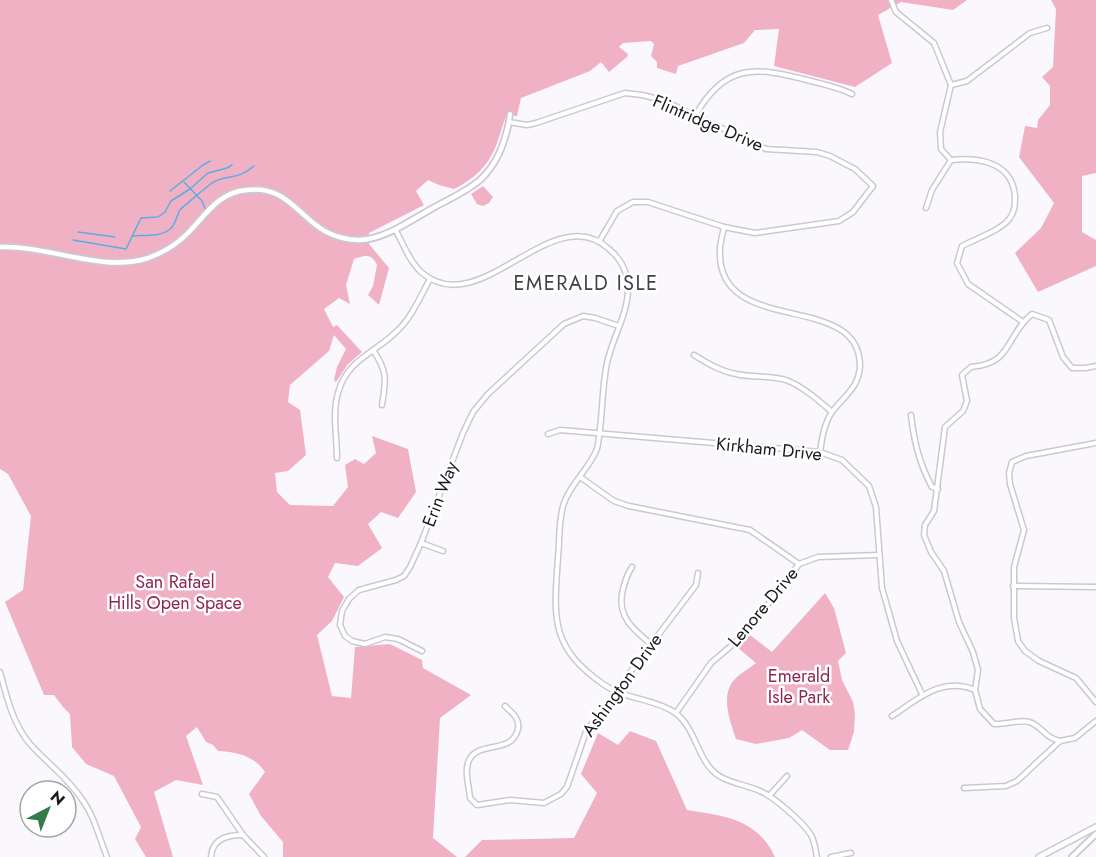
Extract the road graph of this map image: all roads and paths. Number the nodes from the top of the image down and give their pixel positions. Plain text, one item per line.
1 (891, 0) edge
2 (1047, 28) dead end
3 (951, 85) junction
4 (852, 94) dead end
5 (510, 114) dead end
6 (695, 116) junction
7 (509, 122) junction
8 (951, 160) junction
9 (926, 208) dead end
10 (724, 227) junction
11 (395, 229) junction
12 (599, 242) junction
13 (0, 247) edge
14 (430, 279) junction
15 (1023, 322) junction
16 (619, 326) junction
17 (373, 350) junction
18 (694, 355) dead end
19 (1096, 366) edge
20 (382, 405) dead end
21 (832, 412) junction
22 (911, 415) dead end
23 (600, 433) junction
24 (548, 434) dead end
25 (1096, 443) edge
26 (820, 452) junction
27 (337, 458) dead end
28 (580, 477) junction
29 (938, 489) junction
30 (421, 543) junction
31 (442, 551) dead end
32 (879, 555) junction
33 (799, 564) junction
34 (632, 567) dead end
35 (698, 573) dead end
36 (1013, 586) junction
37 (1096, 587) edge
38 (651, 644) junction
39 (422, 651) dead end
40 (0, 672) edge
41 (975, 690) junction
42 (617, 693) junction
43 (922, 694) junction
44 (1096, 702) edge
45 (505, 706) dead end
46 (675, 713) junction
47 (892, 716) dead end
48 (1096, 721) edge
49 (1060, 741) junction
50 (787, 776) dead end
51 (964, 788) dead end
52 (201, 794) dead end
53 (769, 796) junction
54 (1096, 826) edge
55 (1096, 834) edge
56 (243, 835) junction
57 (851, 853) dead end
58 (107, 857) edge
59 (212, 857) edge
60 (264, 857) edge
61 (817, 857) edge
62 (831, 857) edge
63 (1039, 857) edge
64 (1072, 857) edge

1 - 3 street
2 - 3 street
3 - 8 street
4 - 6 street
5 - 7 street
6 - 7 street, Flintridge Drive
6 - 10 street, Flintridge Drive
7 - 11 street
8 - 9 street
8 - 15 street
10 - 12 street, Flintridge Drive
10 - 21 street
11 - 13 street
11 - 14 street
12 - 14 street
12 - 16 street
14 - 17 street
15 - 19 street
15 - 29 street
16 - 23 street
16 - 30 street, Erin Way
17 - 20 street
17 - 27 street
18 - 21 street
21 - 26 street
22 - 29 street
23 - 24 street, Kirkham Drive
23 - 26 street, Kirkham Drive
23 - 28 street
25 - 36 street
26 - 32 street, Kirkham Drive
28 - 33 street
28 - 42 street
29 - 41 street
30 - 31 street
30 - 39 street, Erin Way
32 - 33 street, Lenore Drive
32 - 43 street, Kirkham Drive
33 - 46 street, Lenore Drive
34 - 38 street
35 - 38 street, Ashington Drive
36 - 37 street
36 - 44 street
38 - 42 street, Ashington Drive
40 - 58 street
41 - 43 street
41 - 49 street
42 - 45 street, Ashington Drive
42 - 46 street
43 - 47 street
46 - 53 street
48 - 49 street
49 - 51 street
50 - 53 street
52 - 56 street
53 - 61 street
54 - 63 main road
55 - 64 street
56 - 59 street
56 - 60 street
57 - 62 street

